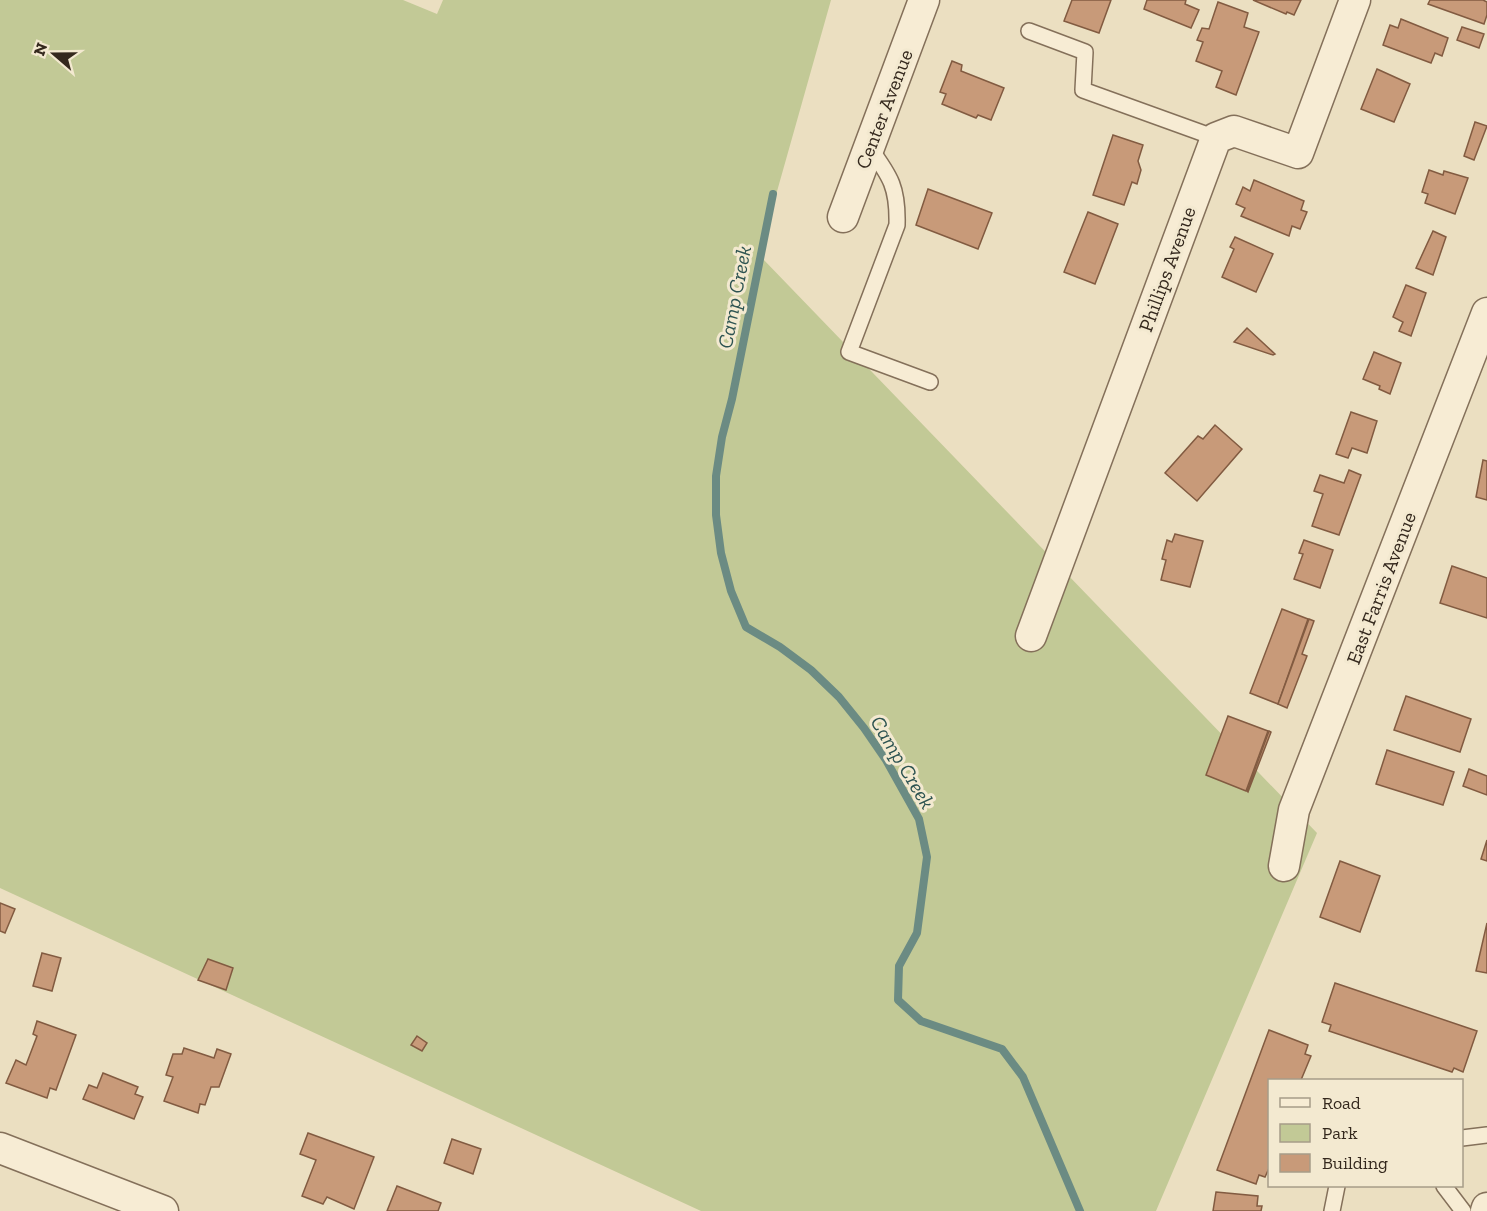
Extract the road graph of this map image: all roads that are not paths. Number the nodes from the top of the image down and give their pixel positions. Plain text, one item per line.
1 (924, 0) edge
2 (1355, 0) edge
3 (1029, 31) dead end
4 (1216, 138) junction
5 (869, 147) junction
6 (843, 217) dead end
7 (1487, 313) edge
8 (930, 382) dead end
9 (1031, 636) dead end
10 (1284, 866) dead end
11 (1487, 1135) edge
12 (1463, 1138) edge
13 (0, 1148) edge
14 (1337, 1187) edge
15 (1445, 1187) edge
16 (163, 1211) edge
17 (1332, 1211) edge
18 (1463, 1211) edge

1 - 5 street, Center Avenue
2 - 4 street
3 - 4 lane
4 - 9 street, Phillips Avenue
5 - 6 street, Center Avenue
5 - 8 lane
7 - 10 street, East Farris Avenue
11 - 12 lane
13 - 16 street
14 - 17 lane
15 - 18 lane

